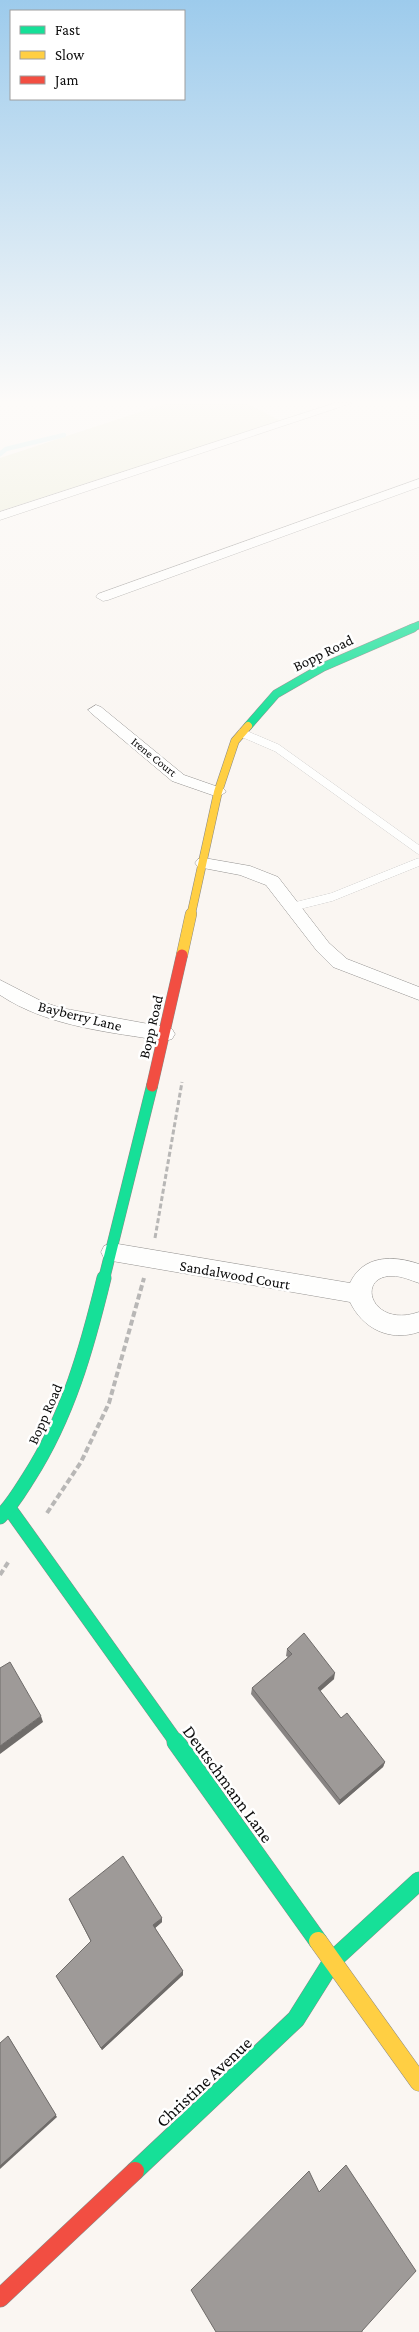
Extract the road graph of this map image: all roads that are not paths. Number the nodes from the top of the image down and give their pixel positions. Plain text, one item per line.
1 (13, 512) edge
2 (339, 512) edge
3 (0, 516) edge
4 (103, 597) dead end
5 (419, 625) edge
6 (96, 710) dead end
7 (242, 733) junction
8 (218, 792) junction
9 (419, 850) edge
10 (419, 862) edge
11 (204, 863) junction
12 (292, 907) junction
13 (0, 986) edge
14 (419, 994) edge
15 (165, 1034) junction
16 (112, 1252) junction
17 (419, 1274) edge
18 (360, 1294) junction
19 (419, 1322) edge
20 (9, 1508) junction
21 (0, 1517) edge
22 (419, 1881) edge
23 (333, 1960) junction
24 (419, 2082) edge
25 (0, 2298) edge

1 - 3 street
2 - 4 street
5 - 7 street, Bopp Road
6 - 8 street, Irene Court
7 - 8 street, Bopp Road
7 - 9 lane
8 - 11 street, Bopp Road
10 - 12 lane
11 - 12 street
11 - 15 street, Bopp Road
12 - 14 street
13 - 15 street, Bayberry Lane
15 - 16 street, Bopp Road
16 - 18 street, Sandalwood Court
16 - 20 street, Bopp Road
17 - 18 street
18 - 19 street
20 - 21 street, Bopp Road
20 - 23 street, Deutschmann Lane
22 - 23 street, Christine Avenue
23 - 24 street, Deutschmann Lane
23 - 25 street, Christine Avenue

